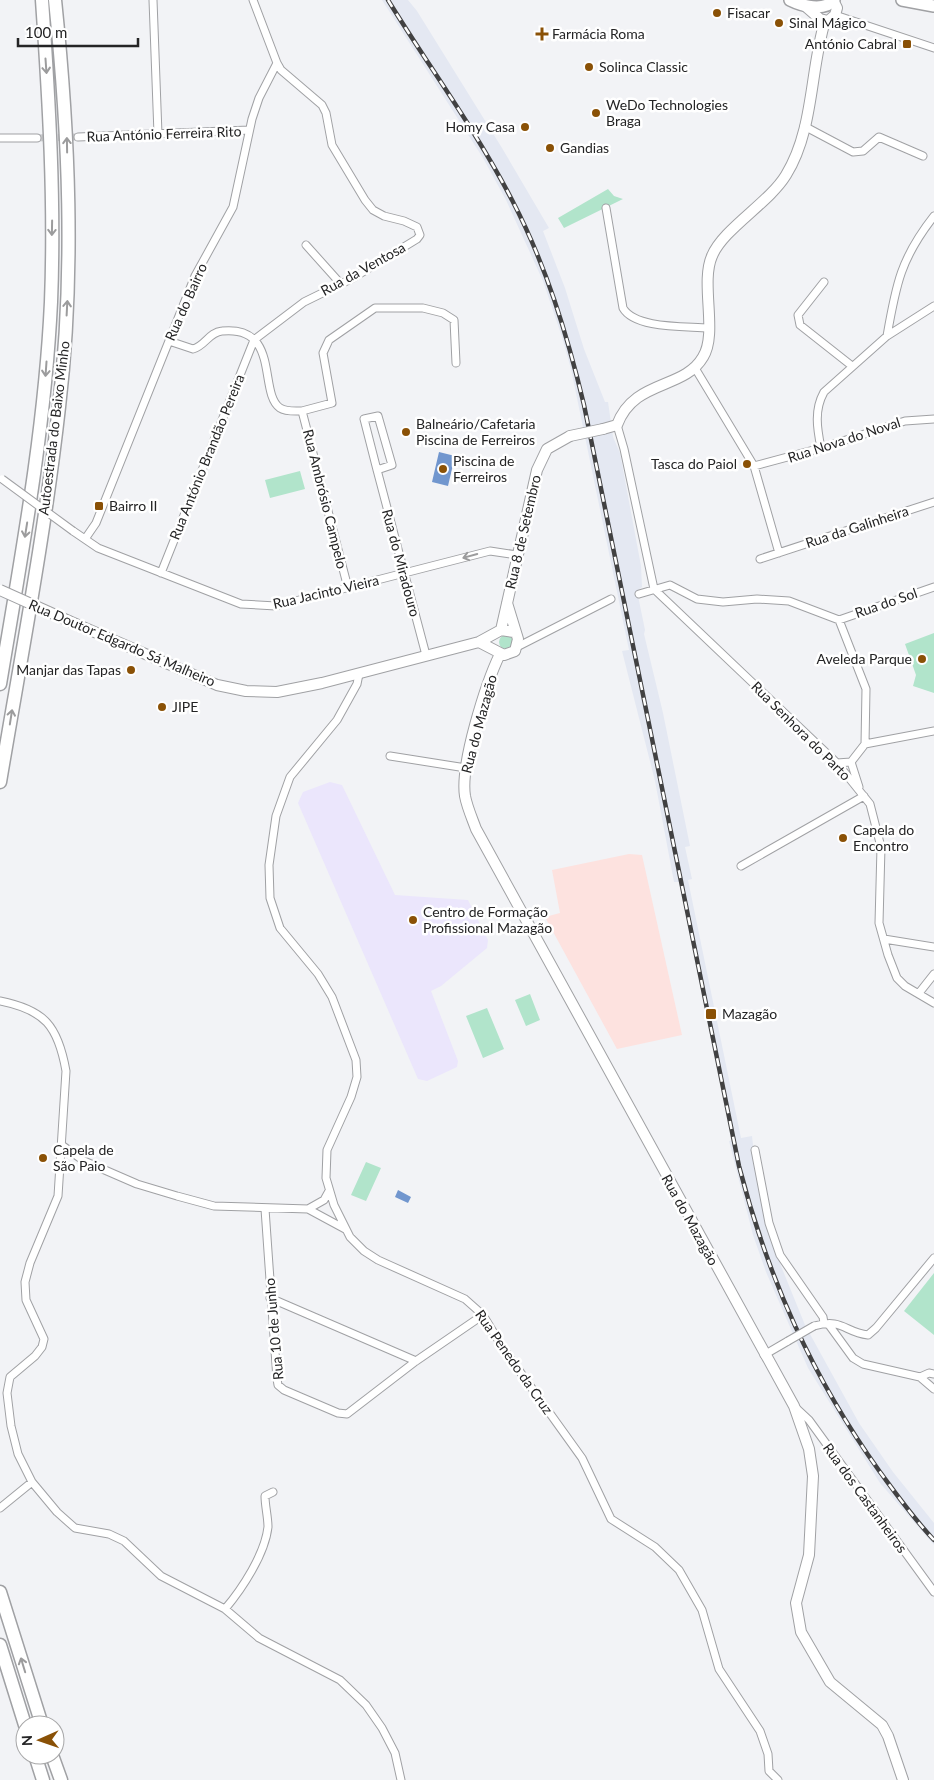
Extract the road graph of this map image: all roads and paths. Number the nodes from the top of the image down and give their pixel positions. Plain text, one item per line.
1 (42, 0) edge
2 (56, 0) edge
3 (153, 0) edge
4 (253, 0) edge
5 (790, 0) edge
6 (902, 0) edge
7 (804, 5) junction
8 (836, 5) edge
9 (934, 6) edge
10 (825, 21) junction
11 (934, 48) edge
12 (276, 63) junction
13 (804, 126) junction
14 (250, 130) junction
15 (158, 134) junction
16 (78, 137) tunnel mouth
17 (0, 138) edge
18 (37, 138) tunnel mouth
19 (923, 156) dead end
20 (606, 208) dead end
21 (934, 216) edge
22 (306, 245) dead end
23 (824, 282) dead end
24 (340, 283) junction
25 (934, 306) edge
26 (708, 328) junction
27 (887, 336) junction
28 (254, 340) junction
29 (168, 341) junction
30 (456, 362) dead end
31 (852, 366) junction
32 (696, 368) junction
33 (302, 411) junction
34 (934, 419) edge
35 (617, 425) junction
36 (822, 448) junction
37 (754, 466) junction
38 (377, 470) junction
39 (1, 478) edge
40 (934, 502) edge
41 (85, 539) junction
42 (779, 553) junction
43 (517, 555) junction
44 (760, 559) dead end
45 (161, 573) junction
46 (404, 574) junction
47 (934, 587) edge
48 (348, 588) junction
49 (654, 589) junction
50 (0, 590) edge
51 (639, 594) dead end
52 (611, 599) dead end
53 (506, 601) junction
54 (839, 620) junction
55 (498, 632) junction
56 (514, 632) junction
57 (479, 642) junction
58 (517, 648) junction
59 (498, 651) junction
60 (426, 656) junction
61 (359, 674) junction
62 (0, 684) edge
63 (934, 731) edge
64 (865, 744) junction
65 (390, 756) dead end
66 (851, 762) junction
67 (837, 763) junction
68 (466, 768) junction
69 (0, 782) edge
70 (862, 794) junction
71 (741, 866) dead end
72 (884, 939) junction
73 (934, 947) edge
74 (934, 974) edge
75 (919, 993) junction
76 (0, 1001) edge
77 (934, 1003) edge
78 (63, 1146) junction
79 (755, 1150) dead end
80 (329, 1191) junction
81 (265, 1209) junction
82 (308, 1209) junction
83 (345, 1229) junction
84 (934, 1258) edge
85 (270, 1298) junction
86 (482, 1315) junction
87 (824, 1323) junction
88 (764, 1355) junction
89 (416, 1361) junction
90 (934, 1374) edge
91 (920, 1378) junction
92 (934, 1389) edge
93 (794, 1406) junction
94 (32, 1482) junction
95 (273, 1492) dead end
96 (0, 1508) edge
97 (0, 1592) edge
98 (934, 1592) edge
99 (225, 1608) junction
100 (0, 1645) edge
101 (23, 1715) edge
102 (39, 1715) edge
103 (39, 1765) edge
104 (56, 1765) edge
105 (44, 1780) edge
106 (61, 1780) edge
107 (401, 1780) edge
108 (778, 1780) edge
109 (903, 1780) edge

1 -> 62 highway, Autoestrada do Baixo Minho
69 -> 2 highway, Autoestrada do Baixo Minho
3 - 15 street
4 - 12 street, Rua da Ventosa
5 - 7 main road
6 - 9 main road
7 - 8 main road
7 - 10 street
8 - 10 street
8 - 11 street
10 - 13 street
12 - 14 street, Rua do Bairro
12 - 24 street, Rua da Ventosa
13 - 19 street
13 - 26 street
14 - 15 street, Rua António Ferreira Rito
14 - 29 street, Rua do Bairro
15 - 16 street, Rua António Ferreira Rito
17 - 18 street
20 - 26 street
21 - 27 street
22 - 24 street
23 - 31 street
24 - 28 street, Rua da Ventosa
25 - 27 street
26 - 32 street
27 - 31 street
28 - 29 street
28 - 33 street, Rua Ambrósio Campelo
28 - 45 street, Rua António Brandão Pereira
29 - 41 street, Rua do Bairro
30 - 33 street, Rua Ambrósio Campelo
31 - 36 street
32 - 35 street
32 - 37 street
33 - 48 street, Rua Ambrósio Campelo
34 - 36 street, Rua Nova do Noval
35 - 43 street, Rua 8 de Setembro, bridge
35 - 49 street
36 - 37 street, Rua Nova do Noval
37 - 42 street
38 - 38 street, Rua do Miradouro
38 - 46 street, Rua do Miradouro
39 - 41 street, Rua Jacinto Vieira, bridge
40 - 42 street, Rua da Galinheira
41 - 45 street, Rua Jacinto Vieira
42 - 44 street, Rua da Galinheira
43 -> 46 street, Rua Jacinto Vieira
43 - 53 street, Rua 8 de Setembro
45 - 48 street, Rua Jacinto Vieira
46 - 48 street, Rua Jacinto Vieira
46 - 60 street, Rua do Miradouro
47 - 54 street, Rua do Sol
49 - 51 street
49 - 54 street
49 - 67 street, Rua Senhora do Parto
50 - 61 street, Rua Doutor Edgardo Sá Malheiro, bridge
52 - 58 street
53 - 55 street, Rua 8 de Setembro
53 - 56 street, Rua 8 de Setembro
54 - 64 street
55 - 56 street
55 - 57 street, Rua Doutor Edgardo Sá Malheiro
55 - 59 street
56 - 58 street
57 - 59 street
57 - 60 street, Rua Doutor Edgardo Sá Malheiro
58 - 59 street
59 - 68 street, Rua do Mazagão
60 - 61 street, Rua Doutor Edgardo Sá Malheiro
61 - 80 street, Rua Penedo da Cruz
63 - 64 street
64 - 66 street
65 - 68 street
66 - 67 street
66 - 70 street
67 - 70 street, Rua Senhora do Parto
68 - 88 street, Rua do Mazagão
70 - 71 street
70 - 72 street, Rua Senhora do Parto
72 - 73 street
72 - 75 street, Rua Senhora do Parto
74 - 75 street
75 - 77 street, Rua Senhora do Parto
76 - 78 street
78 - 81 street
78 - 94 street
79 - 87 street
80 - 82 street
80 - 83 street, Rua Penedo da Cruz
81 - 82 street
81 - 85 street, Rua 10 de Junho
82 - 83 street
83 - 86 street, Rua Penedo da Cruz
84 - 87 street
85 - 89 street
85 - 89 street, Rua 10 de Junho
86 - 89 street, Rua 10 de Junho
86 - 108 street, Rua Penedo da Cruz
87 - 88 street, bridge
87 - 91 street
88 - 93 street, Rua do Mazagão
90 - 91 street
91 - 92 street
93 - 98 street, Rua dos Castanheiros
93 - 109 street, Rua do Mazagão
94 - 96 street
94 - 99 street
95 - 99 street
102 -> 97 highway
99 - 107 street
100 - 101 highway
103 - 105 highway
104 - 106 highway

